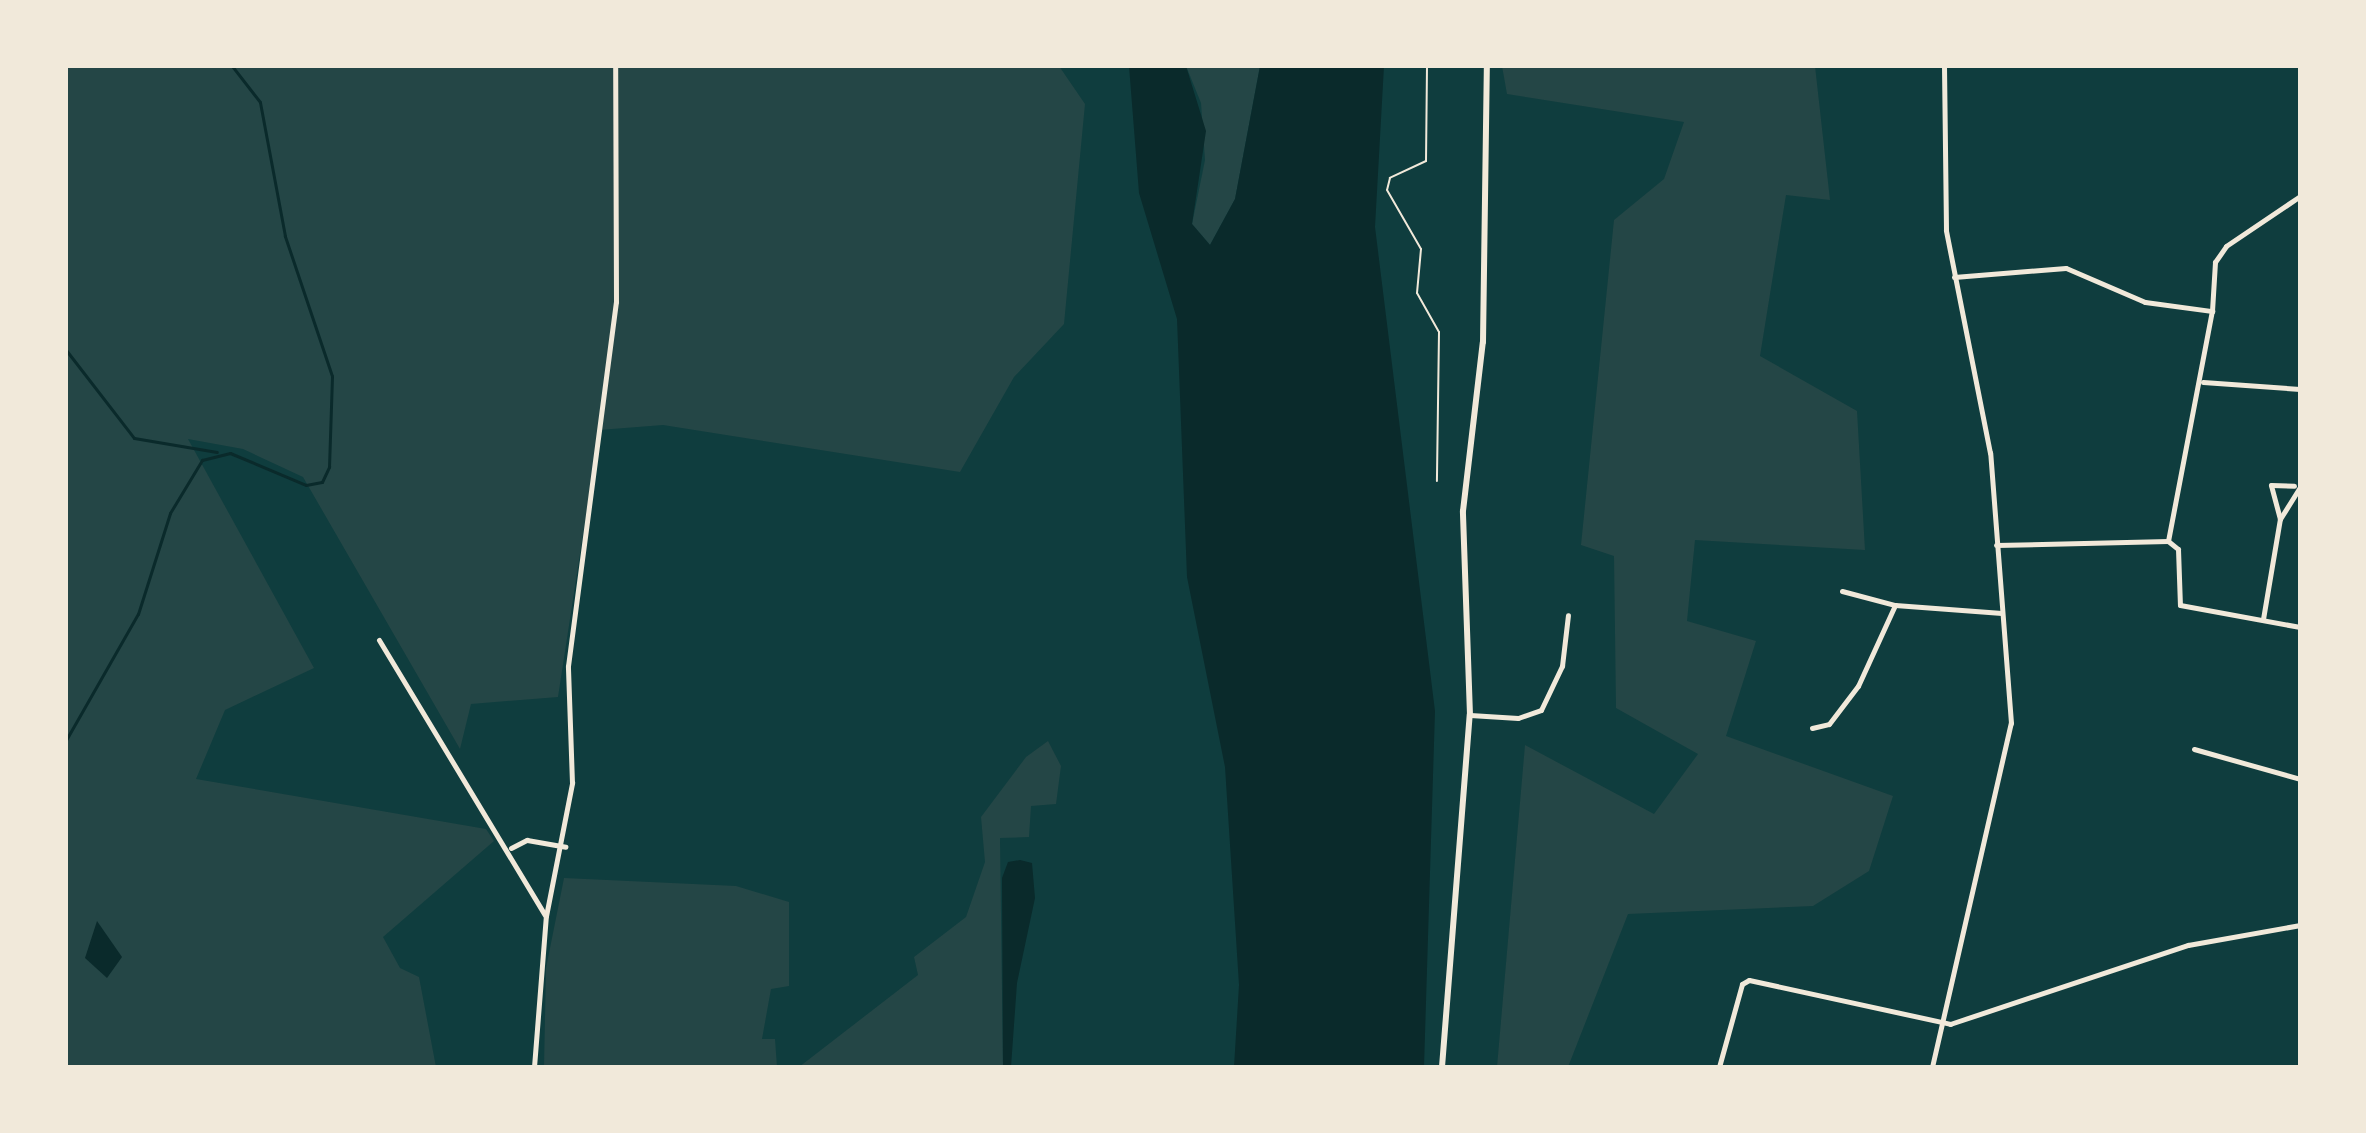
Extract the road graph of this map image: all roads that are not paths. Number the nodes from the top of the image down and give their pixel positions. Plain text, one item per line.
1 (615, 66) edge
2 (1487, 66) edge
3 (1944, 66) edge
4 (2300, 196) edge
5 (1954, 277) junction
6 (2212, 311) junction
7 (2203, 382) junction
8 (2300, 389) edge
9 (2297, 486) edge
10 (2280, 519) junction
11 (2168, 541) junction
12 (1996, 545) junction
13 (1842, 591) dead end
14 (1895, 605) junction
15 (2002, 613) junction
16 (1568, 615) dead end
17 (2263, 619) junction
18 (2300, 627) edge
19 (379, 640) dead end
20 (1470, 715) junction
21 (1812, 728) dead end
22 (2194, 749) dead end
23 (2300, 779) edge
24 (565, 847) junction
25 (511, 848) junction
26 (546, 916) junction
27 (2300, 925) edge
28 (1943, 1023) junction
29 (534, 1067) edge
30 (1442, 1067) edge
31 (1719, 1067) edge
32 (1932, 1067) edge

1 - 24 street
2 - 20 street
3 - 5 street
4 - 6 street
5 - 6 street
5 - 12 street
6 - 7 street
7 - 8 street
7 - 11 street
9 - 10 street
9 - 10 street
10 - 17 street
11 - 12 street
11 - 17 street
12 - 15 street
13 - 14 street
14 - 15 street
14 - 21 street
15 - 28 street
16 - 20 street
17 - 18 street
19 - 25 street
20 - 30 street
22 - 23 street
24 - 25 street
24 - 26 street
25 - 26 street
26 - 29 street
27 - 28 street
28 - 31 street
28 - 32 street

